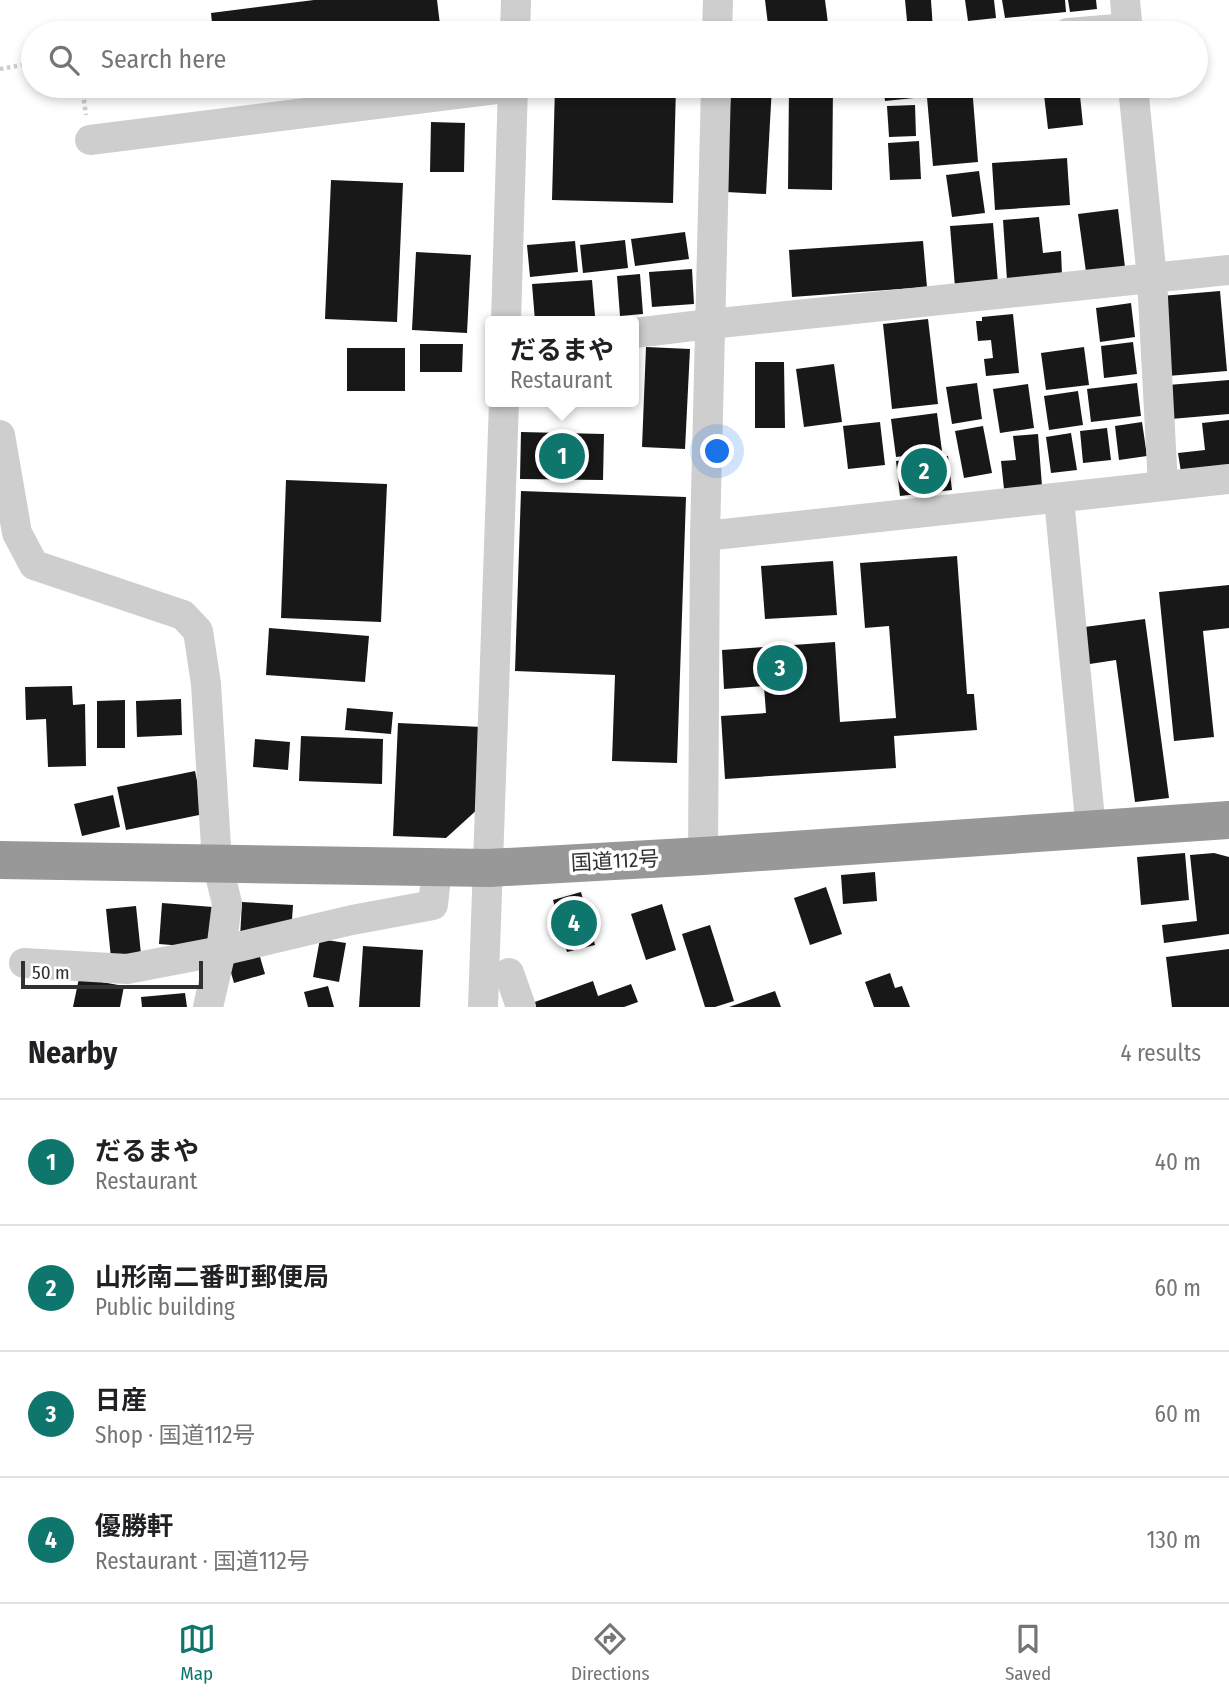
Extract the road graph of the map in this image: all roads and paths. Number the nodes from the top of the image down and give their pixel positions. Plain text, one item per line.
1 (516, 0) edge
2 (718, 0) edge
3 (1130, 13) edge
4 (515, 21) edge
5 (717, 21) edge
6 (1105, 21) edge
7 (21, 65) edge
8 (0, 69) edge
9 (419, 98) edge
10 (513, 98) edge
11 (716, 98) edge
12 (1134, 98) edge
13 (90, 140) dead end
14 (1229, 270) edge
15 (1152, 279) junction
16 (506, 316) edge
17 (710, 324) junction
18 (639, 332) edge
19 (504, 407) edge
20 (0, 435) edge
21 (1229, 479) edge
22 (1163, 486) junction
23 (1059, 499) junction
24 (705, 536) junction
25 (1229, 820) edge
26 (1091, 831) junction
27 (703, 856) junction
28 (14, 860) edge
29 (217, 863) junction
30 (437, 867) junction
31 (489, 868) junction
32 (221, 951) junction
33 (24, 963) dead end
34 (509, 973) dead end
35 (208, 1007) edge
36 (483, 1007) edge
37 (521, 1007) edge

1 - 4 street
2 - 5 street
3 - 6 street
7 - 8 path
9 - 13 street
10 - 16 street
11 - 17 street
12 - 15 street
14 - 15 street
15 - 17 street
15 - 22 street
17 - 18 street
17 - 24 street
19 - 31 street
20 - 29 street
21 - 22 street
22 - 23 street
23 - 24 street
23 - 26 street
24 - 27 street
25 - 26 highway, 国道112号
26 - 27 highway, 国道112号
27 - 31 highway, 国道112号
28 - 29 highway, 国道112号
29 - 30 highway, 国道112号
29 - 32 street
30 - 31 highway, 国道112号
30 - 32 street
31 - 36 street
32 - 33 street
32 - 35 street
34 - 37 street

